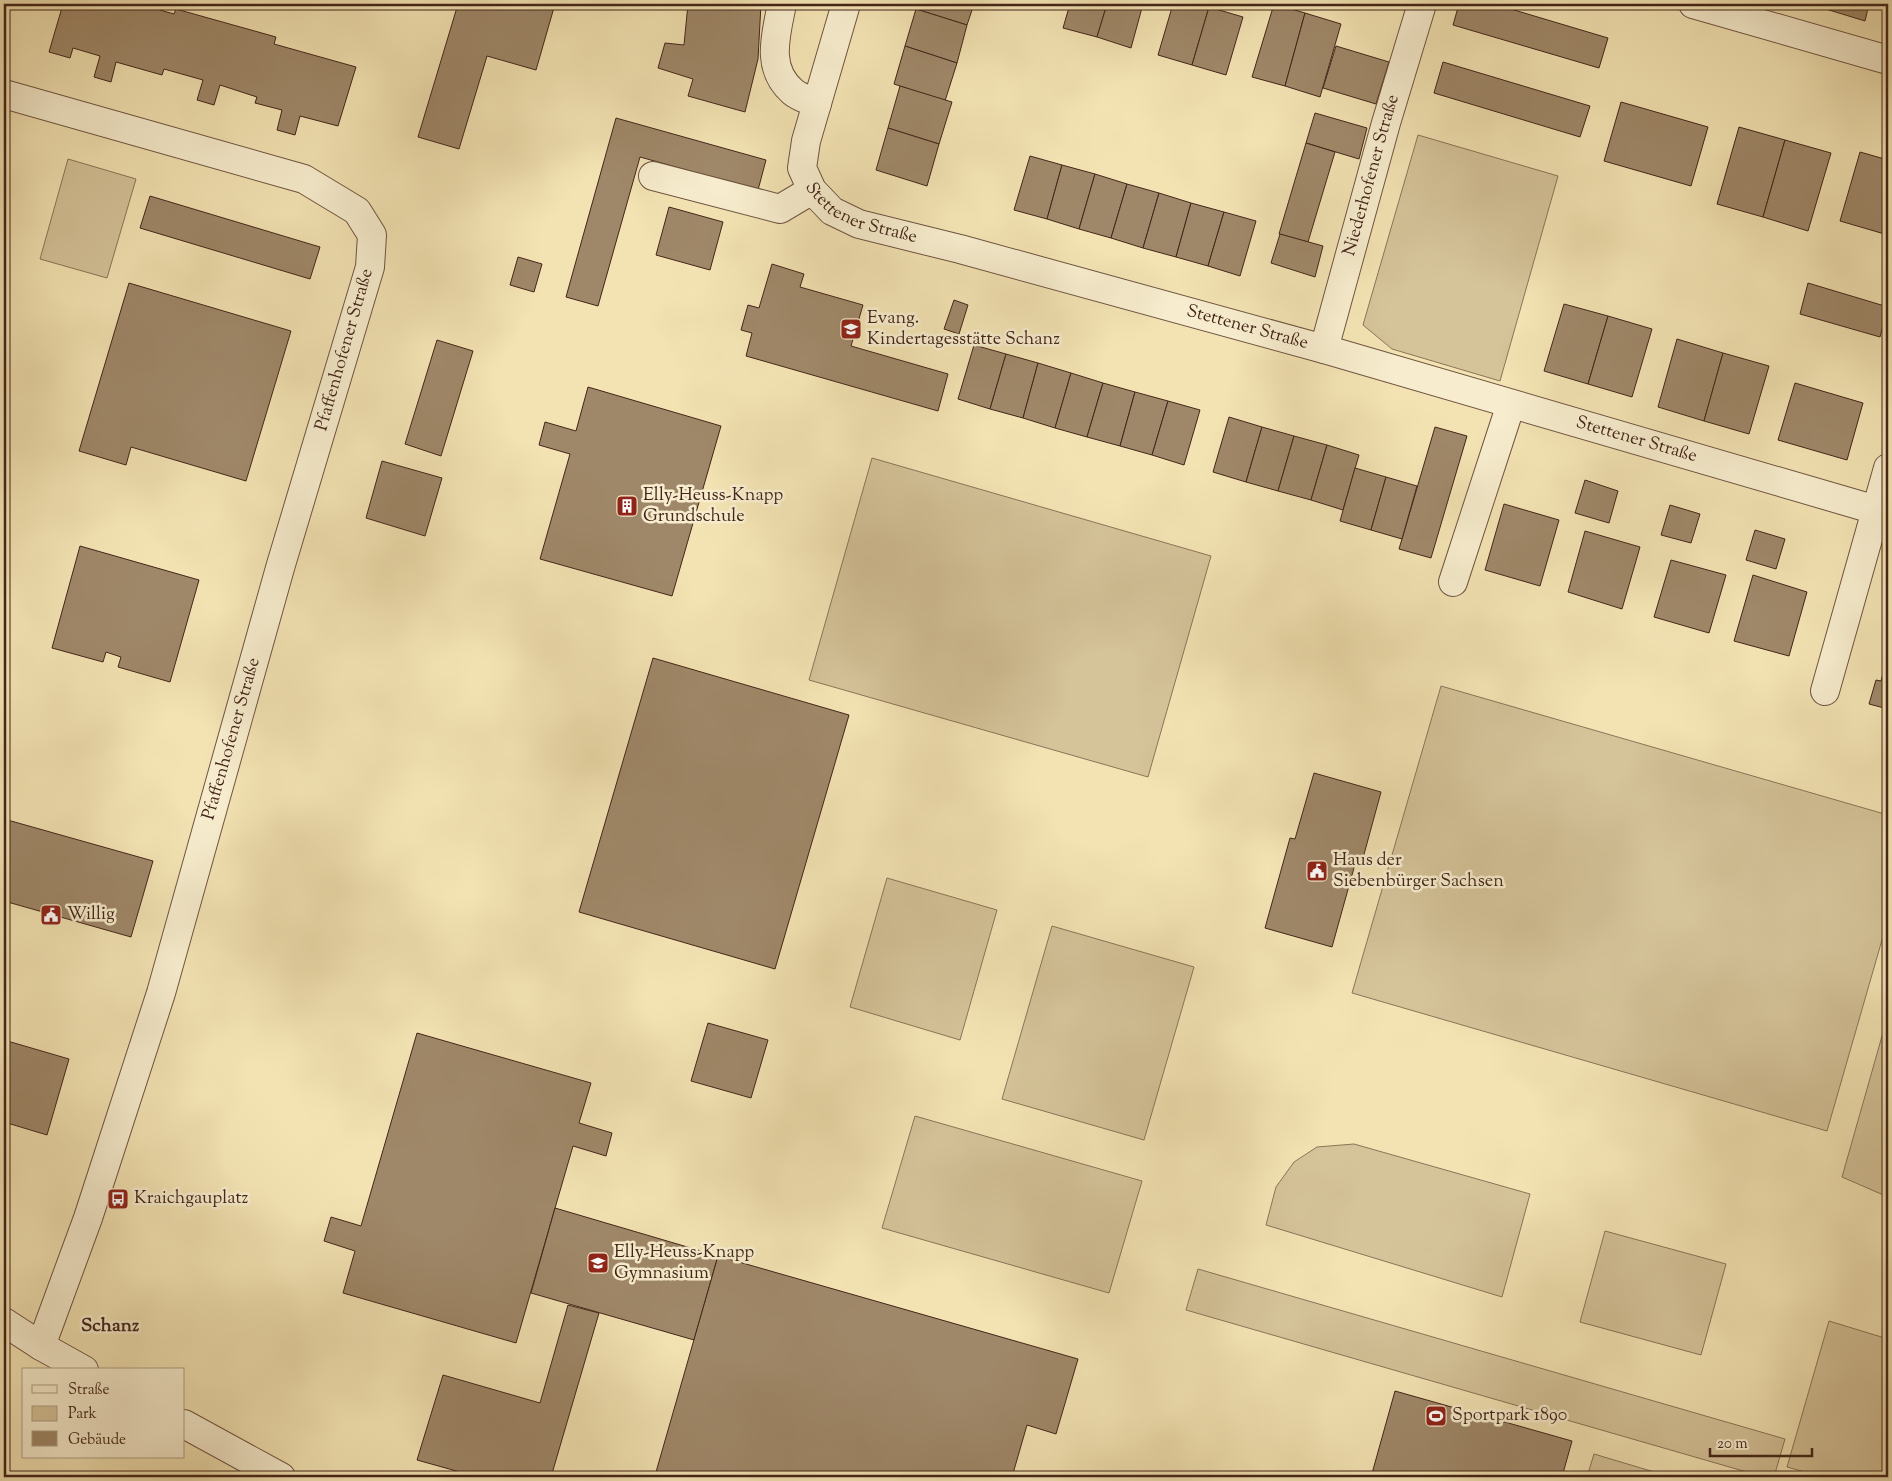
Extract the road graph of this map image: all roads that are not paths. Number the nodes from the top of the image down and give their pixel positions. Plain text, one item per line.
1 (782, 4) edge
2 (846, 4) edge
3 (1422, 4) edge
4 (1693, 4) edge
5 (1888, 60) edge
6 (4, 94) edge
7 (817, 104) junction
8 (653, 176) dead end
9 (812, 190) junction
10 (1324, 349) junction
11 (1511, 404) junction
12 (1888, 468) edge
13 (1876, 510) junction
14 (1453, 582) dead end
15 (1825, 692) dead end
16 (4, 1322) edge
17 (41, 1346) junction
18 (80, 1368) edge
19 (185, 1425) edge
20 (281, 1477) edge

1 - 7 street
2 - 7 street, Stettener Straße
3 - 10 street, Niederhofener Straße
4 - 5 street
6 - 17 street, Pfaffenhofener Straße
7 - 9 street, Stettener Straße
8 - 9 street
9 - 10 street, Stettener Straße
10 - 11 street, Stettener Straße
11 - 13 street, Stettener Straße
11 - 14 street
12 - 13 street
13 - 15 street
16 - 17 street
17 - 18 street
19 - 20 street

